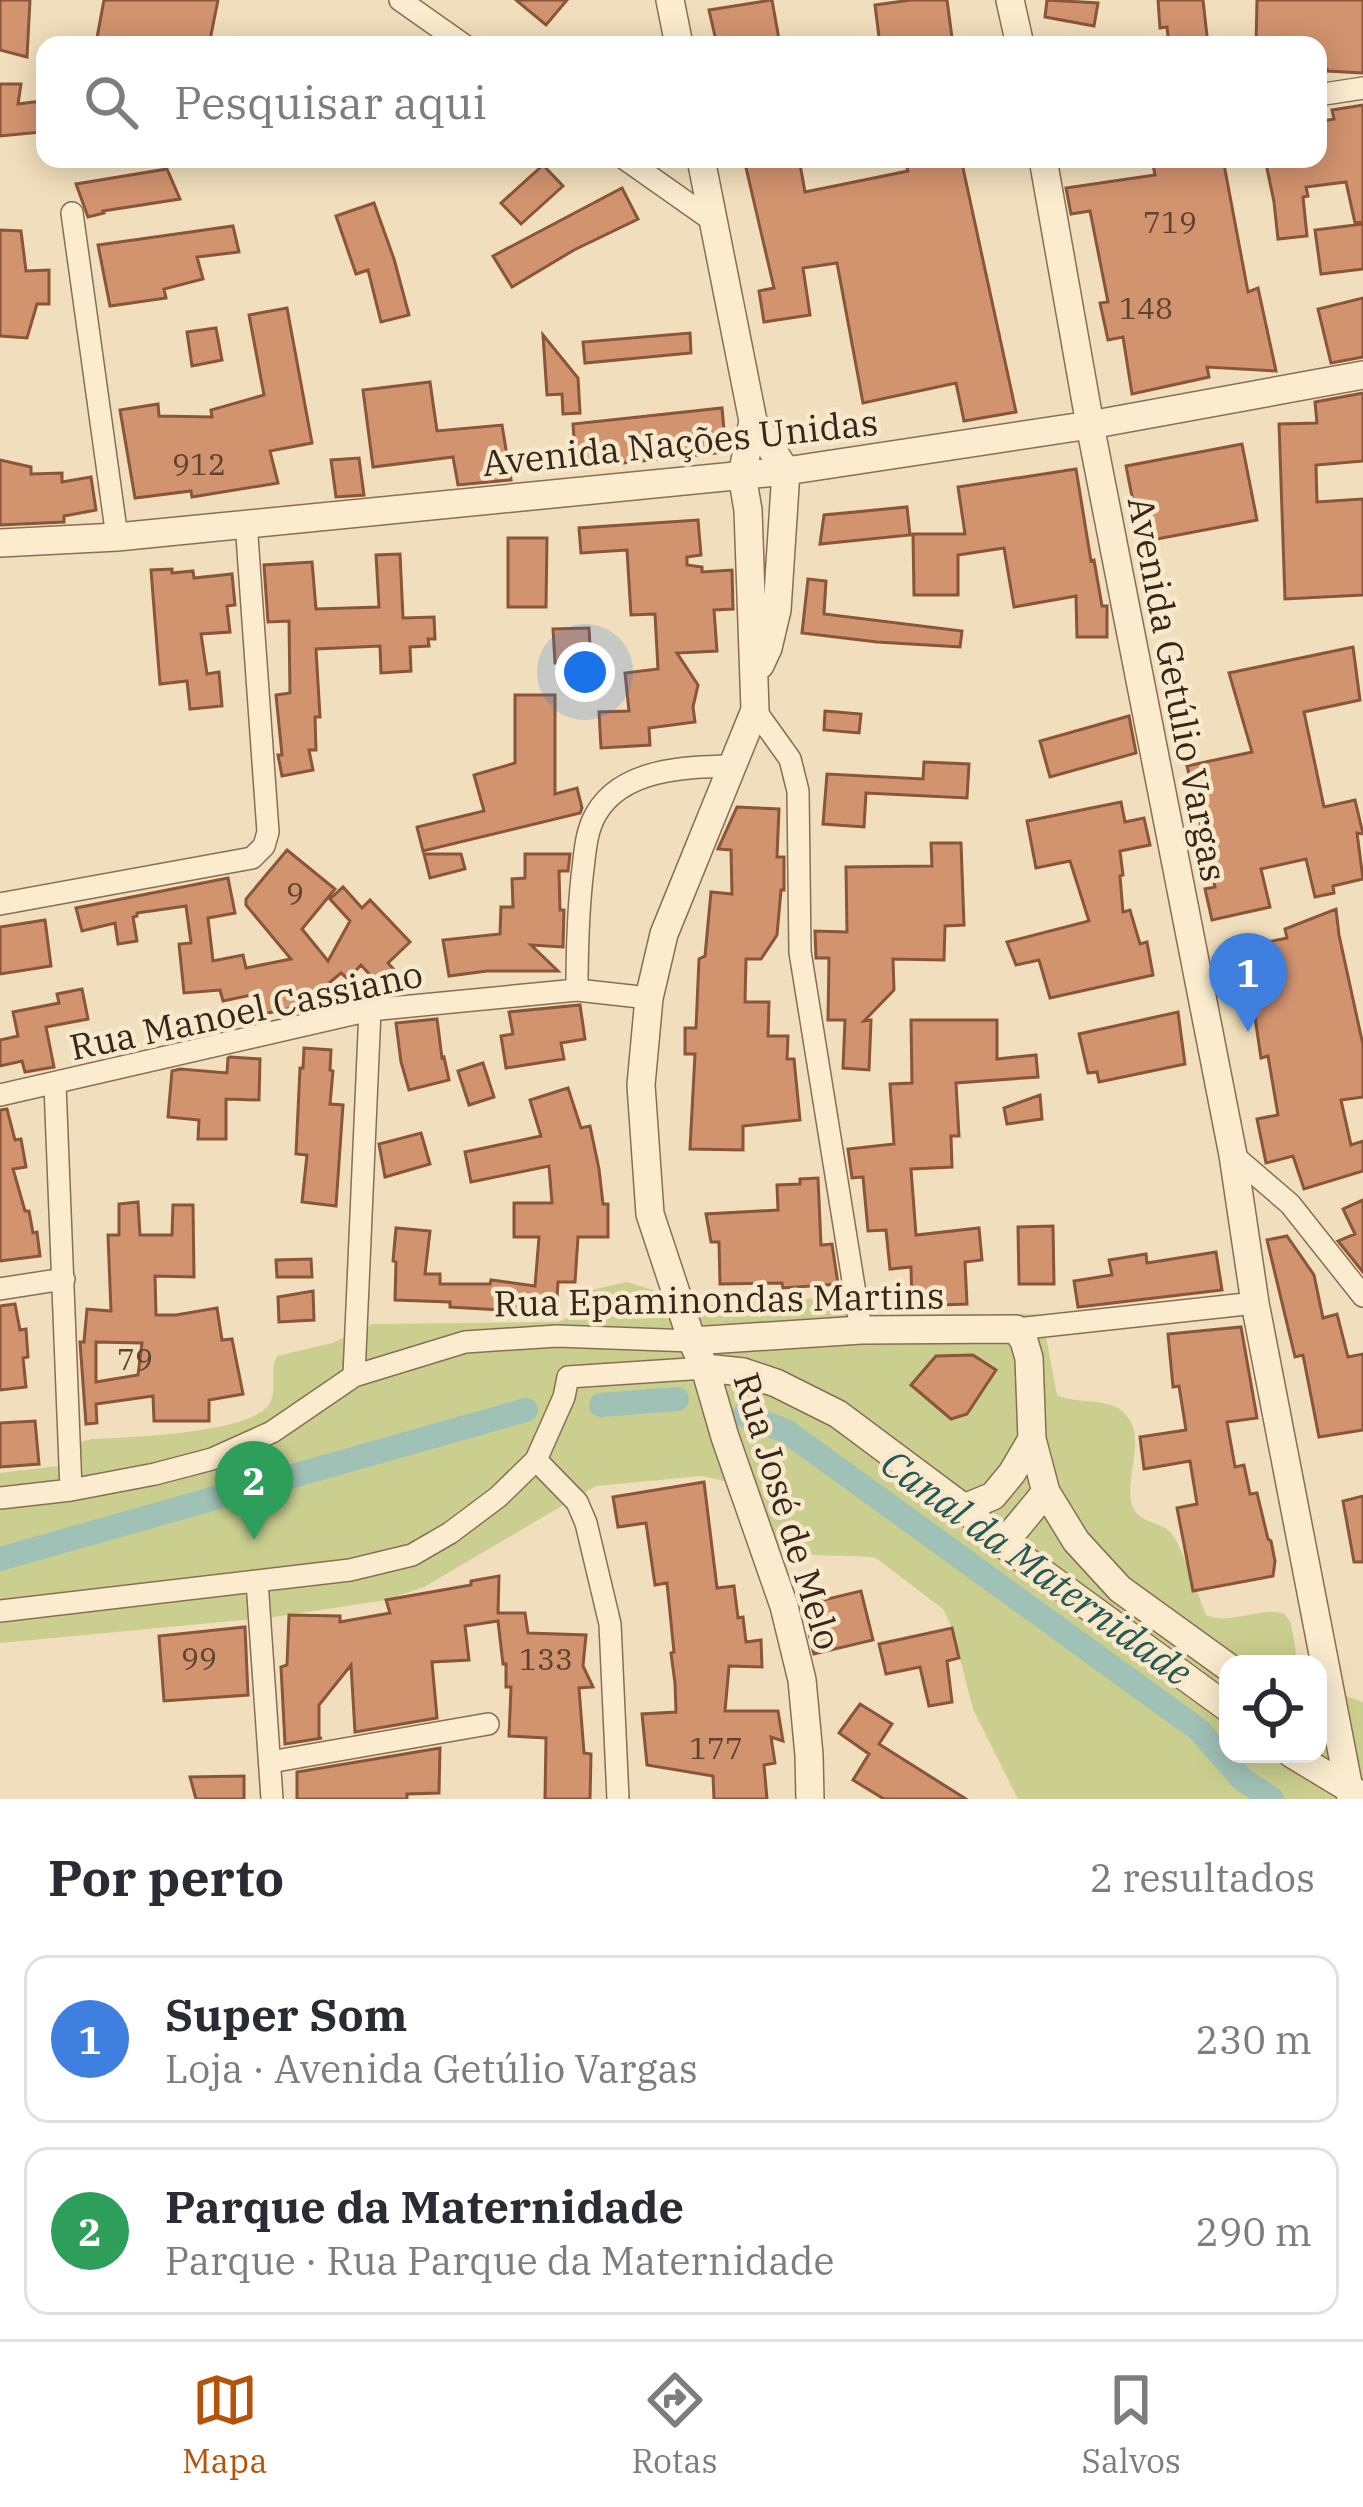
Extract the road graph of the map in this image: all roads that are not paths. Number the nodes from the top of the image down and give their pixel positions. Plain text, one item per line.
1 (400, 0) edge
2 (670, 0) edge
3 (1010, 0) edge
4 (451, 36) edge
5 (677, 36) edge
6 (1018, 36) edge
7 (1363, 88) edge
8 (1327, 94) edge
9 (638, 168) edge
10 (703, 168) edge
11 (1045, 168) edge
12 (72, 213) dead end
13 (712, 220) junction
14 (1363, 375) edge
15 (753, 421) junction
16 (1090, 425) junction
17 (786, 471) junction
18 (742, 475) junction
19 (246, 522) junction
20 (117, 537) junction
21 (0, 544) edge
22 (755, 677) junction
23 (754, 710) junction
24 (732, 766) junction
25 (0, 904) edge
26 (577, 990) junction
27 (649, 998) junction
28 (370, 1010) junction
29 (55, 1085) junction
30 (0, 1095) edge
31 (1233, 1155) junction
32 (64, 1280) junction
33 (0, 1289) edge
34 (1363, 1296) edge
35 (1255, 1304) junction
36 (1016, 1328) junction
37 (861, 1330) junction
38 (557, 1336) junction
39 (692, 1341) junction
40 (705, 1368) junction
41 (354, 1376) junction
42 (568, 1377) junction
43 (1032, 1439) junction
44 (536, 1460) junction
45 (71, 1490) junction
46 (1046, 1492) junction
47 (0, 1498) edge
48 (964, 1508) junction
49 (1003, 1544) junction
50 (257, 1581) junction
51 (0, 1611) edge
52 (1219, 1660) edge
53 (1219, 1701) edge
54 (488, 1724) dead end
55 (1340, 1740) edge
56 (270, 1762) junction
57 (1306, 1763) edge
58 (1355, 1795) edge
59 (272, 1799) edge
60 (618, 1799) edge
61 (810, 1799) edge

1 - 4 street
2 - 5 street
3 - 6 street
7 - 8 street
9 - 13 street
10 - 13 street
11 - 16 street, Avenida Getúlio Vargas
12 - 20 street
13 - 15 street
14 - 16 street, Avenida Nações Unidas
15 - 17 street
15 - 18 street
16 - 17 street, Avenida Nações Unidas
16 - 31 street, Avenida Getúlio Vargas
17 - 18 street, Avenida Nações Unidas
17 - 22 street
18 - 19 street, Avenida Nações Unidas
18 - 22 street
19 - 20 street, Avenida Nações Unidas
19 - 25 street
20 - 21 street, Avenida Nações Unidas
22 - 23 street, Rua José de Melo
23 - 24 street, Rua José de Melo
23 - 37 street
24 - 26 street
24 - 27 street, Rua José de Melo
26 - 27 street, Rua Manoel Cassiano
26 - 28 street, Rua Manoel Cassiano
27 - 39 street, Rua José de Melo
28 - 29 street, Rua Manoel Cassiano
28 - 41 street
29 - 30 street, Rua Manoel Cassiano
29 - 32 street
31 - 34 street
31 - 35 street, Avenida Getúlio Vargas
32 - 33 street
32 - 45 street
35 - 36 street, Rua Epaminondas Martins
35 - 55 street, Avenida Getúlio Vargas
36 - 37 street, Rua Epaminondas Martins
36 - 43 street
37 - 39 street, Rua Epaminondas Martins
38 - 39 street, Rua Epaminondas Martins
38 - 41 street, Rua Epaminondas Martins
38 - 42 street
39 - 40 street, Rua José de Melo
40 - 42 street
40 - 48 street
40 - 61 street, Rua José de Melo
41 - 45 street, Rua Epaminondas Martins
42 - 44 street
43 - 46 street
43 - 48 street
44 - 50 street
44 - 60 street
45 - 47 street, Rua Epaminondas Martins
46 - 49 street
46 - 52 street
48 - 49 street
49 - 53 street
50 - 51 street
50 - 56 street
54 - 56 street
55 - 58 street, Avenida Getúlio Vargas
56 - 59 street
57 - 58 street

